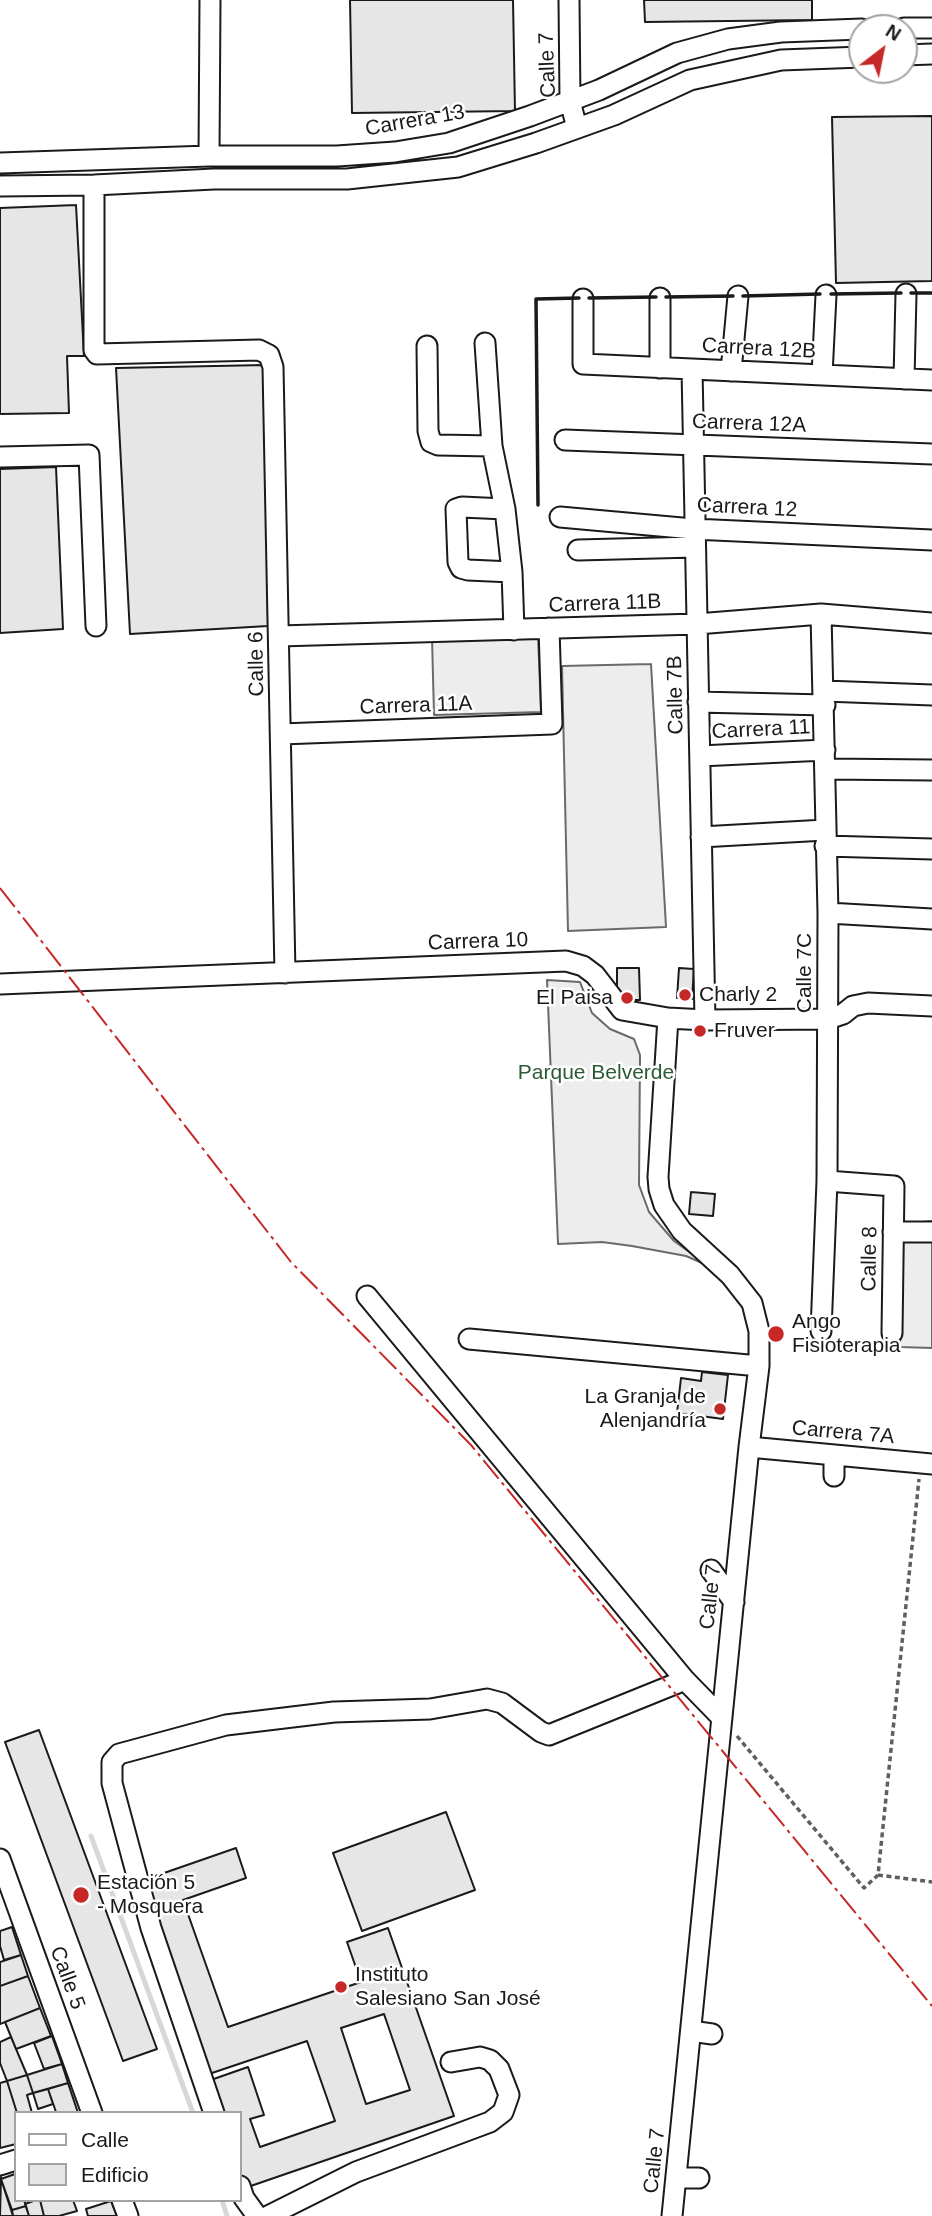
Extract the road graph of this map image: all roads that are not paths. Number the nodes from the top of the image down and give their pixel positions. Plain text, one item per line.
1 (210, 0) edge
2 (569, 0) edge
3 (848, 30) edge
4 (848, 58) edge
5 (570, 101) junction
6 (578, 128) junction
7 (209, 156) junction
8 (0, 163) edge
9 (94, 185) junction
10 (0, 186) edge
11 (906, 294) dead end
12 (826, 295) dead end
13 (738, 296) dead end
14 (660, 298) dead end
15 (583, 299) dead end
16 (485, 343) dead end
17 (427, 345) dead end
18 (660, 368) junction
19 (692, 369) junction
20 (731, 371) junction
21 (822, 375) junction
22 (904, 379) junction
23 (932, 380) edge
24 (565, 440) dead end
25 (693, 445) junction
26 (492, 446) junction
27 (932, 454) edge
28 (0, 457) edge
29 (505, 509) junction
30 (561, 517) dead end
31 (694, 538) junction
32 (932, 540) edge
33 (578, 550) dead end
34 (512, 572) junction
35 (821, 614) junction
36 (932, 623) edge
37 (697, 624) junction
38 (96, 626) dead end
39 (549, 628) junction
40 (514, 630) junction
41 (279, 636) junction
42 (932, 695) edge
43 (824, 698) junction
44 (698, 702) junction
45 (281, 733) junction
46 (700, 756) junction
47 (825, 760) junction
48 (932, 770) edge
49 (701, 837) junction
50 (825, 838) junction
51 (932, 849) edge
52 (828, 913) junction
53 (932, 919) edge
54 (285, 973) junction
55 (0, 984) edge
56 (932, 1006) edge
57 (668, 1018) junction
58 (828, 1019) junction
59 (705, 1020) junction
60 (827, 1181) junction
61 (893, 1232) junction
62 (932, 1232) edge
63 (367, 1296) dead end
64 (821, 1331) dead end
65 (892, 1333) dead end
66 (469, 1339) dead end
67 (760, 1366) junction
68 (749, 1447) junction
69 (834, 1456) junction
70 (926, 1464) edge
71 (834, 1476) dead end
72 (711, 1570) dead end
73 (734, 1602) junction
74 (685, 1680) junction
75 (722, 1718) junction
76 (0, 1859) edge
77 (6, 1896) edge
78 (691, 2031) junction
79 (712, 2034) dead end
80 (451, 2063) dead end
81 (91, 2111) edge
82 (213, 2111) edge
83 (676, 2178) junction
84 (699, 2178) dead end
85 (242, 2192) edge
86 (257, 2216) edge
87 (268, 2216) edge
88 (672, 2216) edge

1 - 7 street
2 - 5 street, Calle 7
3 - 5 street, Carrera 13
4 - 6 street
5 - 6 street, Calle 7
5 - 7 street, Carrera 13
6 - 9 street
7 - 8 street, Carrera 13
9 - 10 street
9 - 41 street, Calle 6
11 - 22 street
12 - 21 street
13 - 20 street
14 - 18 street
15 - 18 street, Carrera 12B
16 - 26 street
17 - 26 street
18 - 19 street, Carrera 12B
19 - 20 street, Carrera 12B
19 - 25 street, Calle 7B
20 - 21 street, Carrera 12B
21 - 22 street, Carrera 12B
22 - 23 street, Carrera 12B
24 - 25 street, Carrera 12A
25 - 27 street, Carrera 12A
25 - 31 street, Calle 7B
26 - 29 street
28 - 38 street
29 - 34 street
29 - 34 street
30 - 31 street, Carrera 12
31 - 32 street, Carrera 12
31 - 33 street, Carrera 12
31 - 37 street, Calle 7B
34 - 40 street
35 - 36 street, Carrera 11B
35 - 37 street, Carrera 11B
35 - 43 street, Calle 7C
37 - 39 street, Carrera 11B
37 - 44 street, Calle 7B
39 - 40 street, Carrera 11B
39 - 45 street, Carrera 11A
40 - 41 street, Carrera 11B
41 - 45 street, Calle 6
42 - 43 street
43 - 44 street
43 - 47 street, Calle 7C
44 - 46 street, Calle 7B
45 - 54 street, Calle 6
46 - 47 street, Carrera 11
46 - 49 street, Calle 7B
47 - 48 street, Carrera 11
47 - 50 street, Calle 7C
49 - 50 street
49 - 59 street, Calle 7B
50 - 51 street
50 - 52 street, Calle 7C
52 - 53 street
52 - 58 street, Calle 7C
54 - 55 street, Carrera 10
54 - 57 street, Carrera 10
56 - 58 street, Carrera 10
57 - 59 street, Carrera 10
57 - 67 street, Calle 7
58 - 59 street, Carrera 10
58 - 60 street, Calle 7C
60 - 61 street, Calle 8
60 - 64 street, Calle 7C
61 - 62 street
61 - 65 street, Calle 8
63 - 74 street
66 - 67 street
67 - 68 street, Calle 7
68 - 69 street, Carrera 7A
68 - 73 street, Calle 7
69 - 70 street, Carrera 7A
69 - 71 street
72 - 73 street
73 - 75 street, Calle 7
74 - 75 street
74 - 82 street
75 - 78 street, Calle 7
76 - 77 street, Calle 5
77 - 81 street, Calle 5
78 - 79 street
78 - 83 street, Calle 7
80 - 87 street
83 - 84 street
83 - 88 street, Calle 7
85 - 86 street

